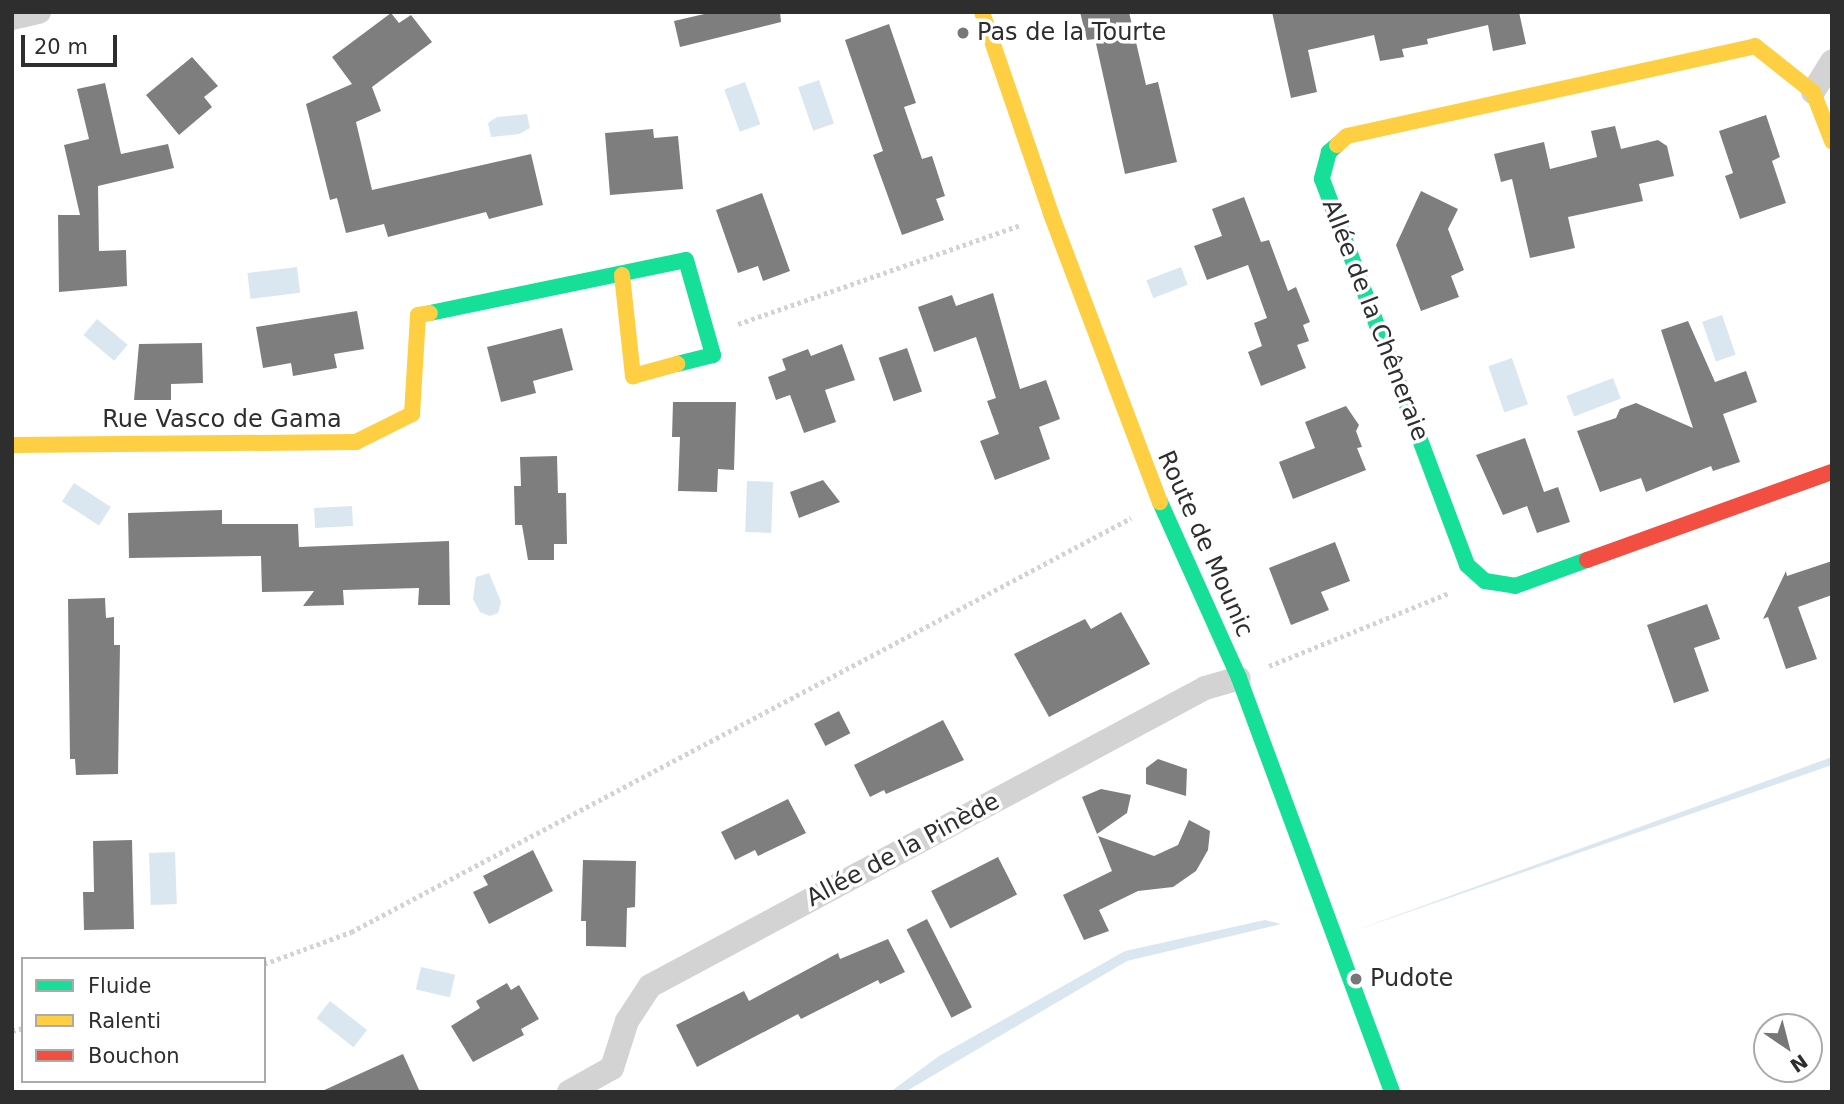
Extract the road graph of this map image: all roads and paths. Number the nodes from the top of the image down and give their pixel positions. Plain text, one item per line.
1 (39, 12) edge
2 (982, 12) edge
3 (12, 18) edge
4 (1832, 62) edge
5 (1813, 92) junction
6 (1832, 141) edge
7 (1051, 214) junction
8 (622, 275) junction
9 (706, 334) junction
10 (12, 445) edge
11 (1832, 472) edge
12 (1160, 503) junction
13 (1467, 565) junction
14 (1239, 678) junction
15 (266, 963) edge
16 (569, 1092) edge
17 (1392, 1092) edge

1 - 3 street
2 - 7 street, Route de Mounic
4 - 5 street
5 - 6 street
5 - 13 street, Allée de la Chêneraie
7 - 9 path
7 - 12 street, Route de Mounic
8 - 9 street, Rue Vasco de Gama
8 - 9 street, Rue Vasco de Gama
8 - 10 street, Rue Vasco de Gama
11 - 13 street
12 - 14 street, Route de Mounic
12 - 15 path
13 - 14 path
14 - 16 street, Allée de la Pinède
14 - 17 street, Route de Mounic

